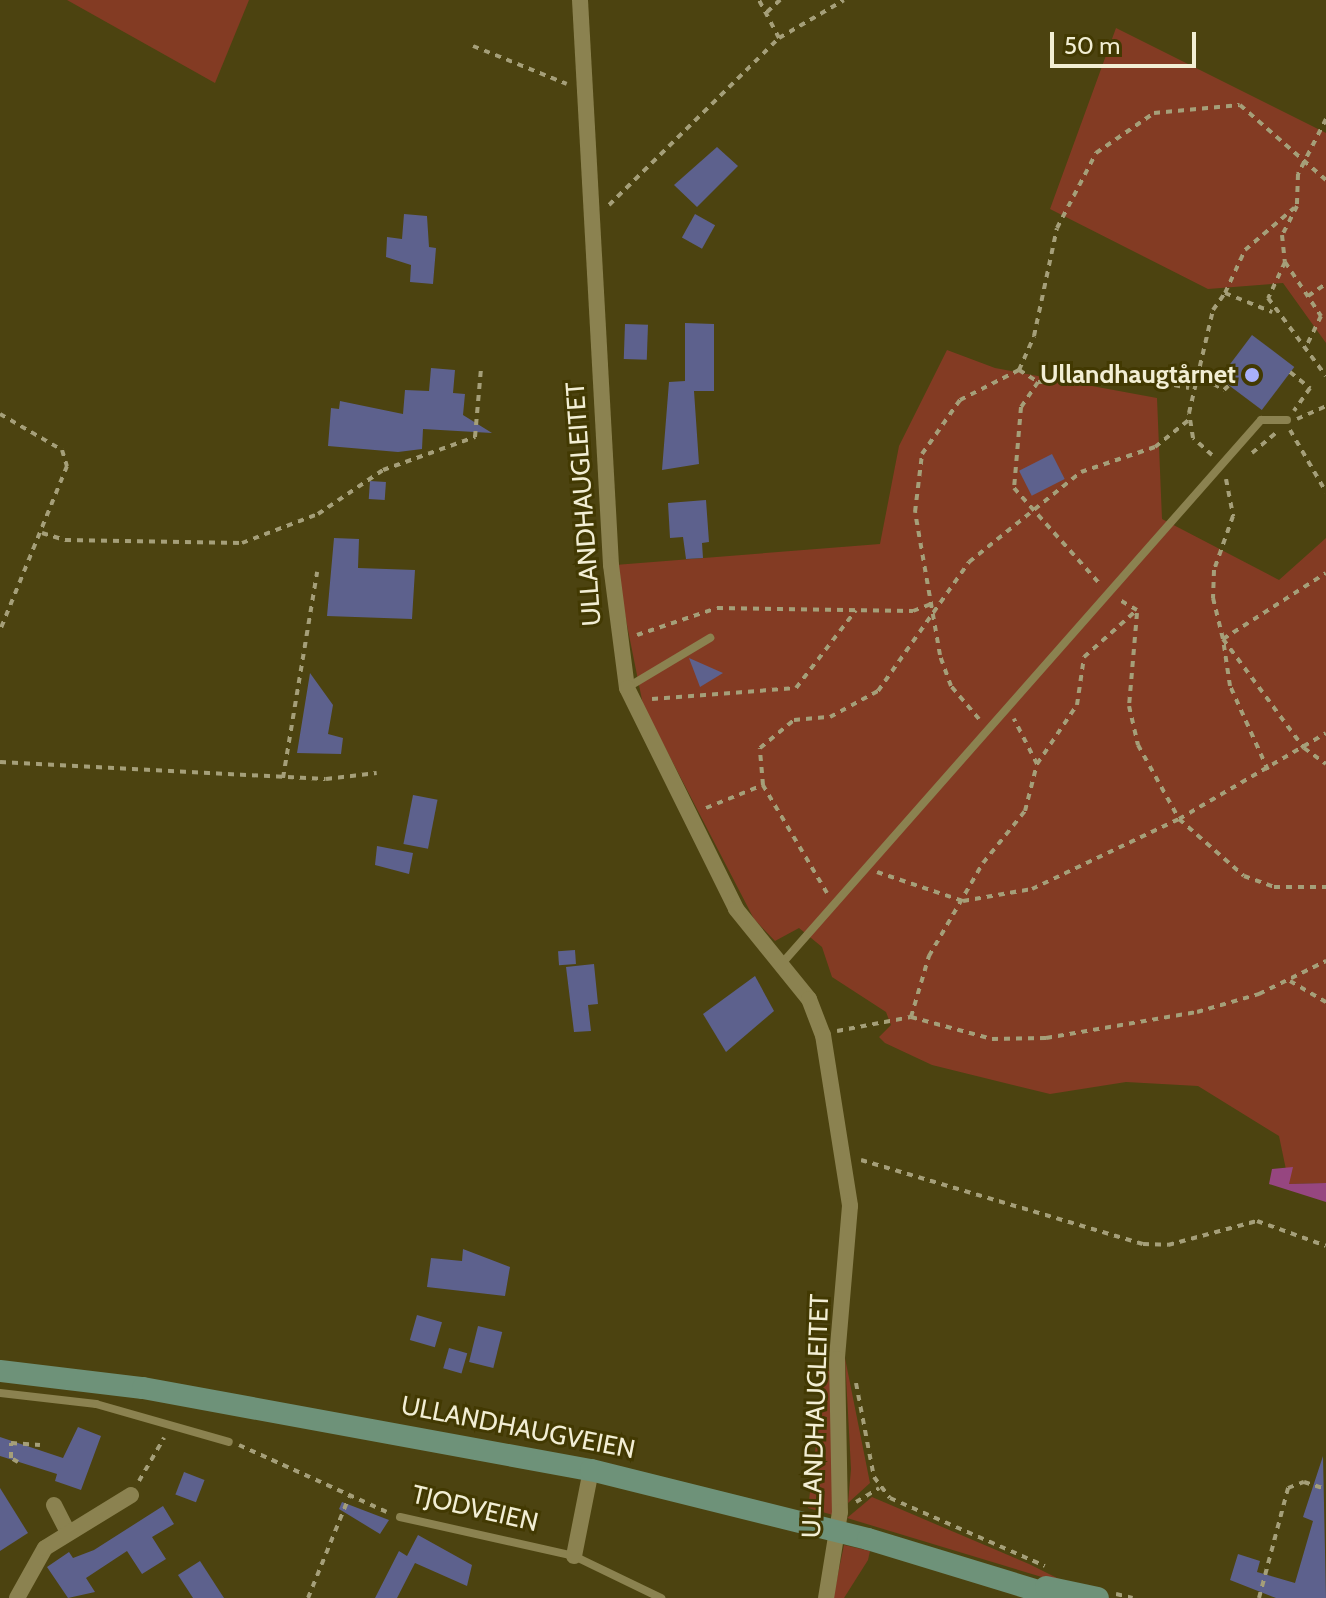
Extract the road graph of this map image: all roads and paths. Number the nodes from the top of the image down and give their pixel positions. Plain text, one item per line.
1 (580, 0) edge
2 (759, 0) edge
3 (780, 0) edge
4 (823, 0) edge
5 (844, 0) edge
6 (829, 7) junction
7 (767, 12) junction
8 (779, 38) junction
9 (473, 46) dead end
10 (583, 91) junction
11 (1326, 119) edge
12 (1304, 163) junction
13 (1326, 180) edge
14 (1297, 206) junction
15 (591, 208) junction
16 (1285, 262) junction
17 (1326, 284) edge
18 (1225, 293) junction
19 (1308, 296) junction
20 (1272, 312) junction
21 (1321, 316) junction
22 (1326, 325) edge
23 (1306, 347) junction
24 (481, 369) dead end
25 (1019, 370) junction
26 (1193, 372) junction
27 (1290, 372) dead end
28 (1326, 376) edge
29 (1038, 382) junction
30 (1228, 386) dead end
31 (1189, 388) junction
32 (1326, 406) edge
33 (0, 414) edge
34 (1190, 419) junction
35 (1287, 420) junction
36 (1294, 441) dead end
37 (1240, 463) dead end
38 (1223, 464) junction
39 (1326, 492) edge
40 (1031, 513) junction
41 (42, 533) junction
42 (317, 572) dead end
43 (1326, 573) edge
44 (1110, 595) junction
45 (933, 604) junction
46 (856, 610) junction
47 (1137, 610) junction
48 (0, 630) edge
49 (710, 638) dead end
50 (1223, 639) junction
51 (618, 641) junction
52 (630, 695) junction
53 (1009, 712) junction
54 (991, 732) junction
55 (1326, 733) edge
56 (1304, 748) junction
57 (0, 762) edge
58 (1037, 764) junction
59 (1326, 764) edge
60 (1268, 770) junction
61 (377, 773) dead end
62 (283, 778) junction
63 (763, 785) junction
64 (689, 815) junction
65 (1179, 819) junction
66 (865, 867) junction
67 (1326, 887) edge
68 (963, 901) junction
69 (833, 902) junction
70 (785, 960) junction
71 (1326, 961) edge
72 (1289, 980) junction
73 (1326, 1002) edge
74 (911, 1017) junction
75 (823, 1035) junction
76 (840, 1153) junction
77 (1326, 1246) edge
78 (0, 1371) edge
79 (854, 1372) dead end
80 (0, 1393) edge
81 (169, 1420) junction
82 (229, 1442) joint
83 (40, 1445) dead end
84 (18, 1462) dead end
85 (591, 1470) junction
86 (879, 1488) junction
87 (1326, 1489) edge
88 (131, 1495) joint
89 (349, 1497) junction
90 (860, 1500) dead end
91 (54, 1505) dead end
92 (400, 1517) joint
93 (68, 1532) junction
94 (574, 1556) junction
95 (1058, 1572) dead end
96 (1017, 1581) junction
97 (1105, 1595) edge
98 (22, 1597) edge
99 (308, 1598) edge
100 (661, 1598) edge
101 (826, 1598) edge
102 (1061, 1598) edge
103 (1133, 1598) edge
104 (1259, 1598) edge

1 - 10 street, ULLANDHAUGLEITET
2 - 7 path
3 - 7 path
4 - 6 path
5 - 6 path
6 - 8 path
7 - 8 path
8 - 15 path
9 - 10 path
10 - 15 street, ULLANDHAUGLEITET
11 - 12 path
12 - 13 path
12 - 14 path
12 - 25 path
14 - 16 path
14 - 18 path
15 - 51 street, ULLANDHAUGLEITET
16 - 19 path
16 - 20 path
17 - 19 path
18 - 20 path
18 - 26 path
19 - 21 path
20 - 23 path
21 - 22 path
21 - 23 path
23 - 28 path
24 - 41 path
25 - 29 path
25 - 45 path
26 - 30 path
26 - 31 path
27 - 35 path
29 - 31 path
29 - 40 path
31 - 34 path
32 - 35 path
33 - 41 path
34 - 38 path
34 - 40 path
35 - 37 path
35 - 38 lane
36 - 39 path
38 - 44 lane
38 - 50 path
40 - 44 path
40 - 45 path
41 - 48 path
42 - 62 path
43 - 50 path
44 - 47 path
44 - 53 lane
45 - 46 path
45 - 54 path
45 - 63 path
46 - 51 path
46 - 52 path
47 - 58 path
47 - 65 path
49 - 52 lane
50 - 56 path
50 - 60 path
51 - 52 street, ULLANDHAUGLEITET
52 - 64 street, ULLANDHAUGLEITET
53 - 54 lane
53 - 58 path
54 - 66 lane
55 - 56 path
56 - 59 path
56 - 60 path
57 - 62 path
58 - 68 path
60 - 65 path
61 - 62 path
63 - 64 path
63 - 69 path
64 - 70 street, ULLANDHAUGLEITET
65 - 67 path
65 - 68 path
66 - 68 path
66 - 69 lane
68 - 74 path
69 - 70 lane
70 - 75 street, ULLANDHAUGLEITET
71 - 72 path
72 - 73 path
72 - 74 path
74 - 75 path
75 - 76 street, ULLANDHAUGLEITET
76 - 77 path
76 - 101 street, ULLANDHAUGLEITET
78 - 85 main road, ULLANDHAUGVEIEN
79 - 86 path
80 - 81 lane
81 - 82 lane
81 - 88 path
82 - 89 path, TJODVEIEN
83 - 84 path
85 - 94 street
85 - 96 main road, ULLANDHAUGVEIEN
86 - 90 path
86 - 95 path
87 - 104 path
88 - 93 street
89 - 92 path, TJODVEIEN
89 - 99 path
91 - 93 street
92 - 94 lane, TJODVEIEN
93 - 98 street
94 - 100 lane, TJODVEIEN
96 - 97 main road, ULLANDHAUGVEIEN
96 - 102 main road, ULLANDHAUGVEIEN
97 - 103 path

